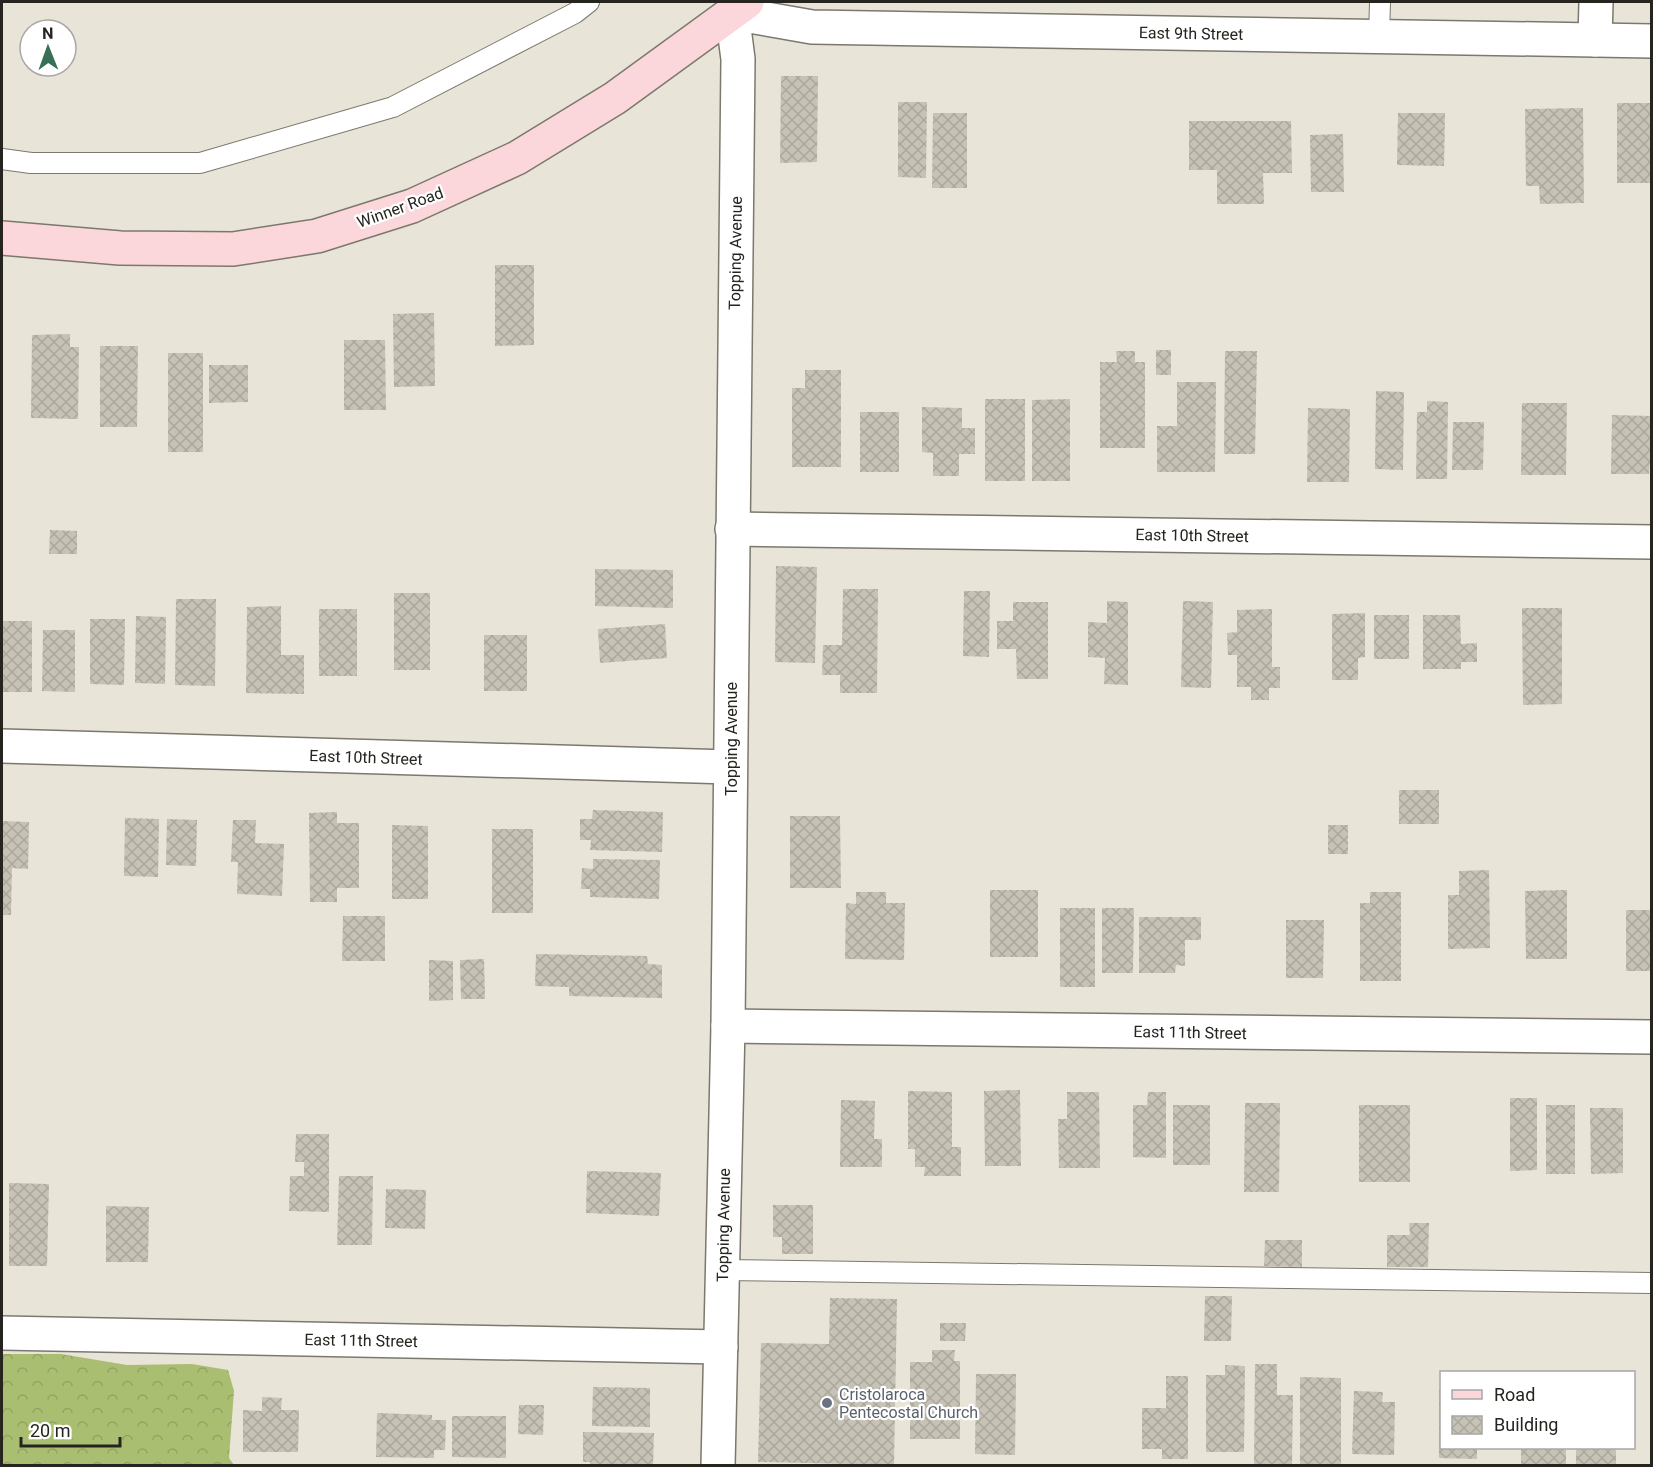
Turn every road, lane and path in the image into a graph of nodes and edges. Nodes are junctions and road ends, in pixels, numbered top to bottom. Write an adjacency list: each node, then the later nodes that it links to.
1 (589, 2): 8 (lane)
2 (1380, 2): 5 (lane)
3 (1596, 2): 6 (street)
4 (740, 7): 5 (street, East 9th Street); 9 (main road, Winner Road); 10 (street, Topping Avenue)
5 (1379, 36): 6 (street, East 9th Street)
6 (1595, 40): 7 (street, East 9th Street)
7 (1652, 41)
8 (2, 159)
9 (2, 238)
10 (732, 529): 11 (street, East 10th Street); 13 (street, Topping Avenue)
11 (1652, 542)
12 (2, 746): 13 (street, East 10th Street)
13 (730, 767): 14 (street, Topping Avenue)
14 (728, 1026): 15 (street, East 11th Street); 16 (street, Topping Avenue)
15 (1652, 1037)
16 (722, 1270): 17 (lane); 19 (street, Topping Avenue)
17 (1652, 1282)
18 (2, 1333): 19 (street, East 11th Street)
19 (721, 1347): 20 (street, Topping Avenue)
20 (718, 1466)

